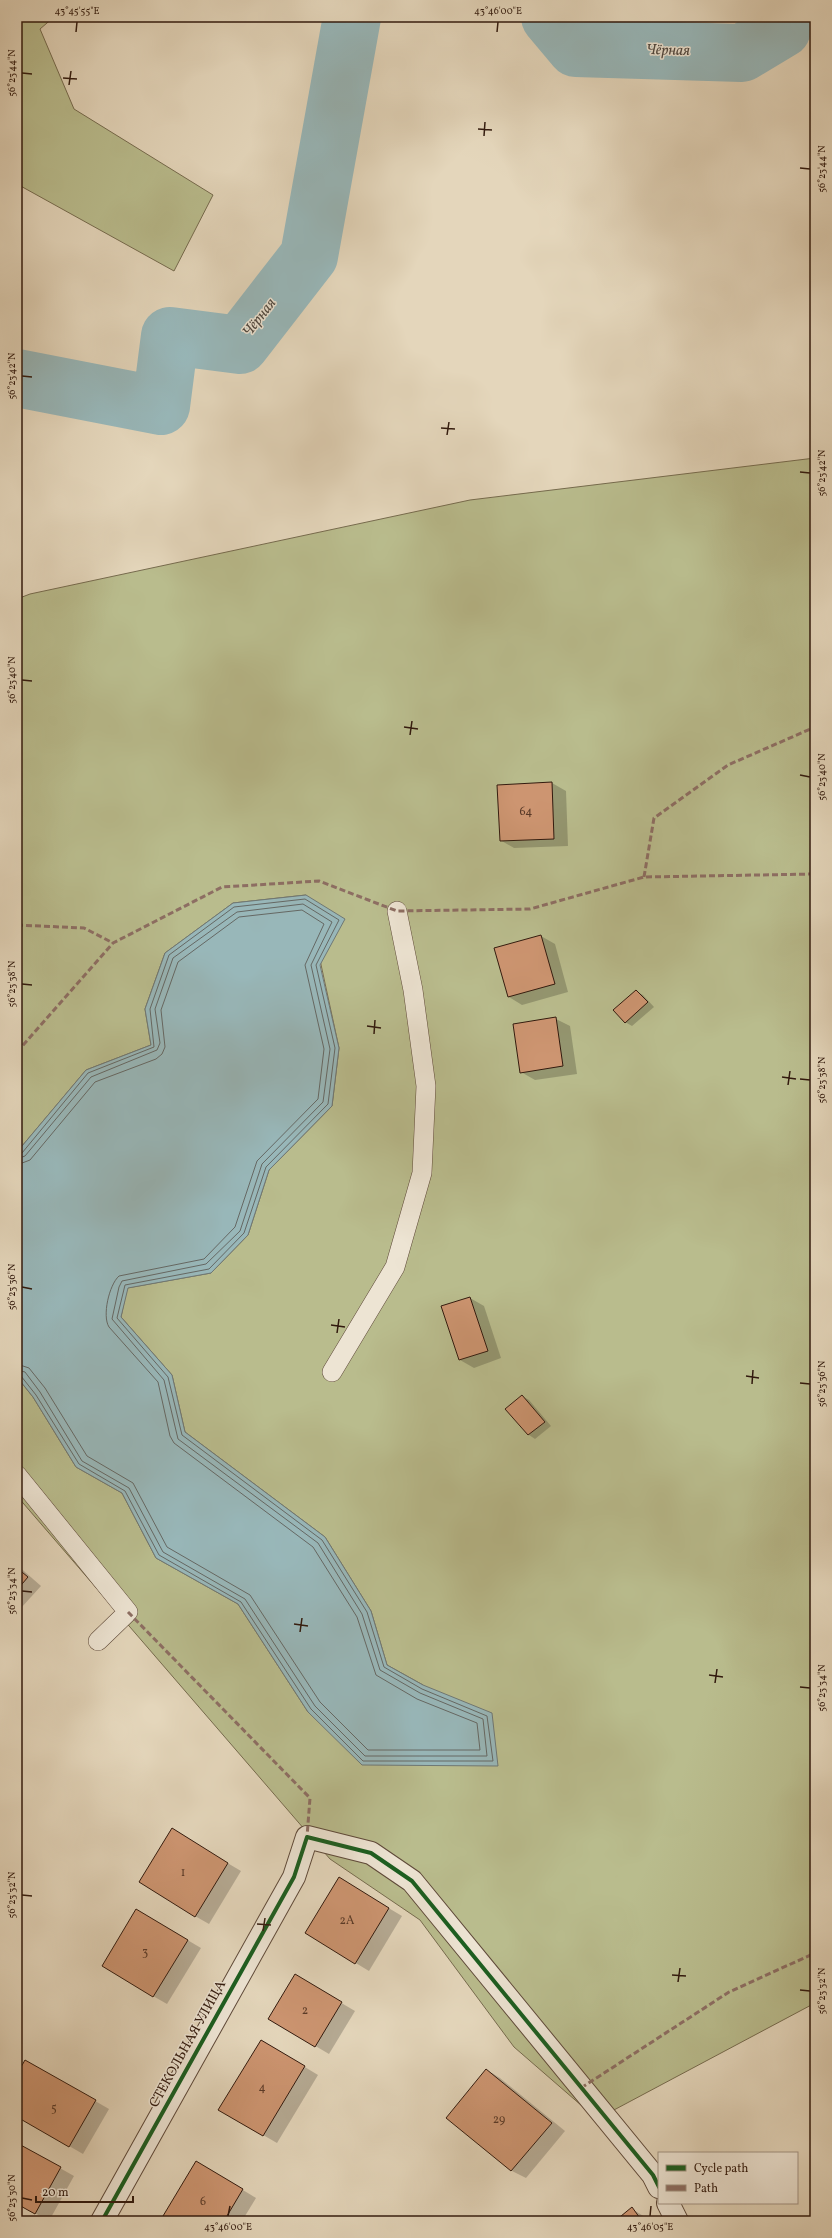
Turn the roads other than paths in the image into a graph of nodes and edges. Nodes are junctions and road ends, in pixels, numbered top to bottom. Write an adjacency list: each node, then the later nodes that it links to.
1 (397, 911): 2 (lane)
2 (332, 1372)
3 (17, 1475): 4 (lane)
4 (98, 1641)
5 (658, 2185): 7 (street, СТЕКОЛЬНАЯ УЛИЦА)
6 (668, 2204): 8 (street)
7 (102, 2221)
8 (677, 2221)

